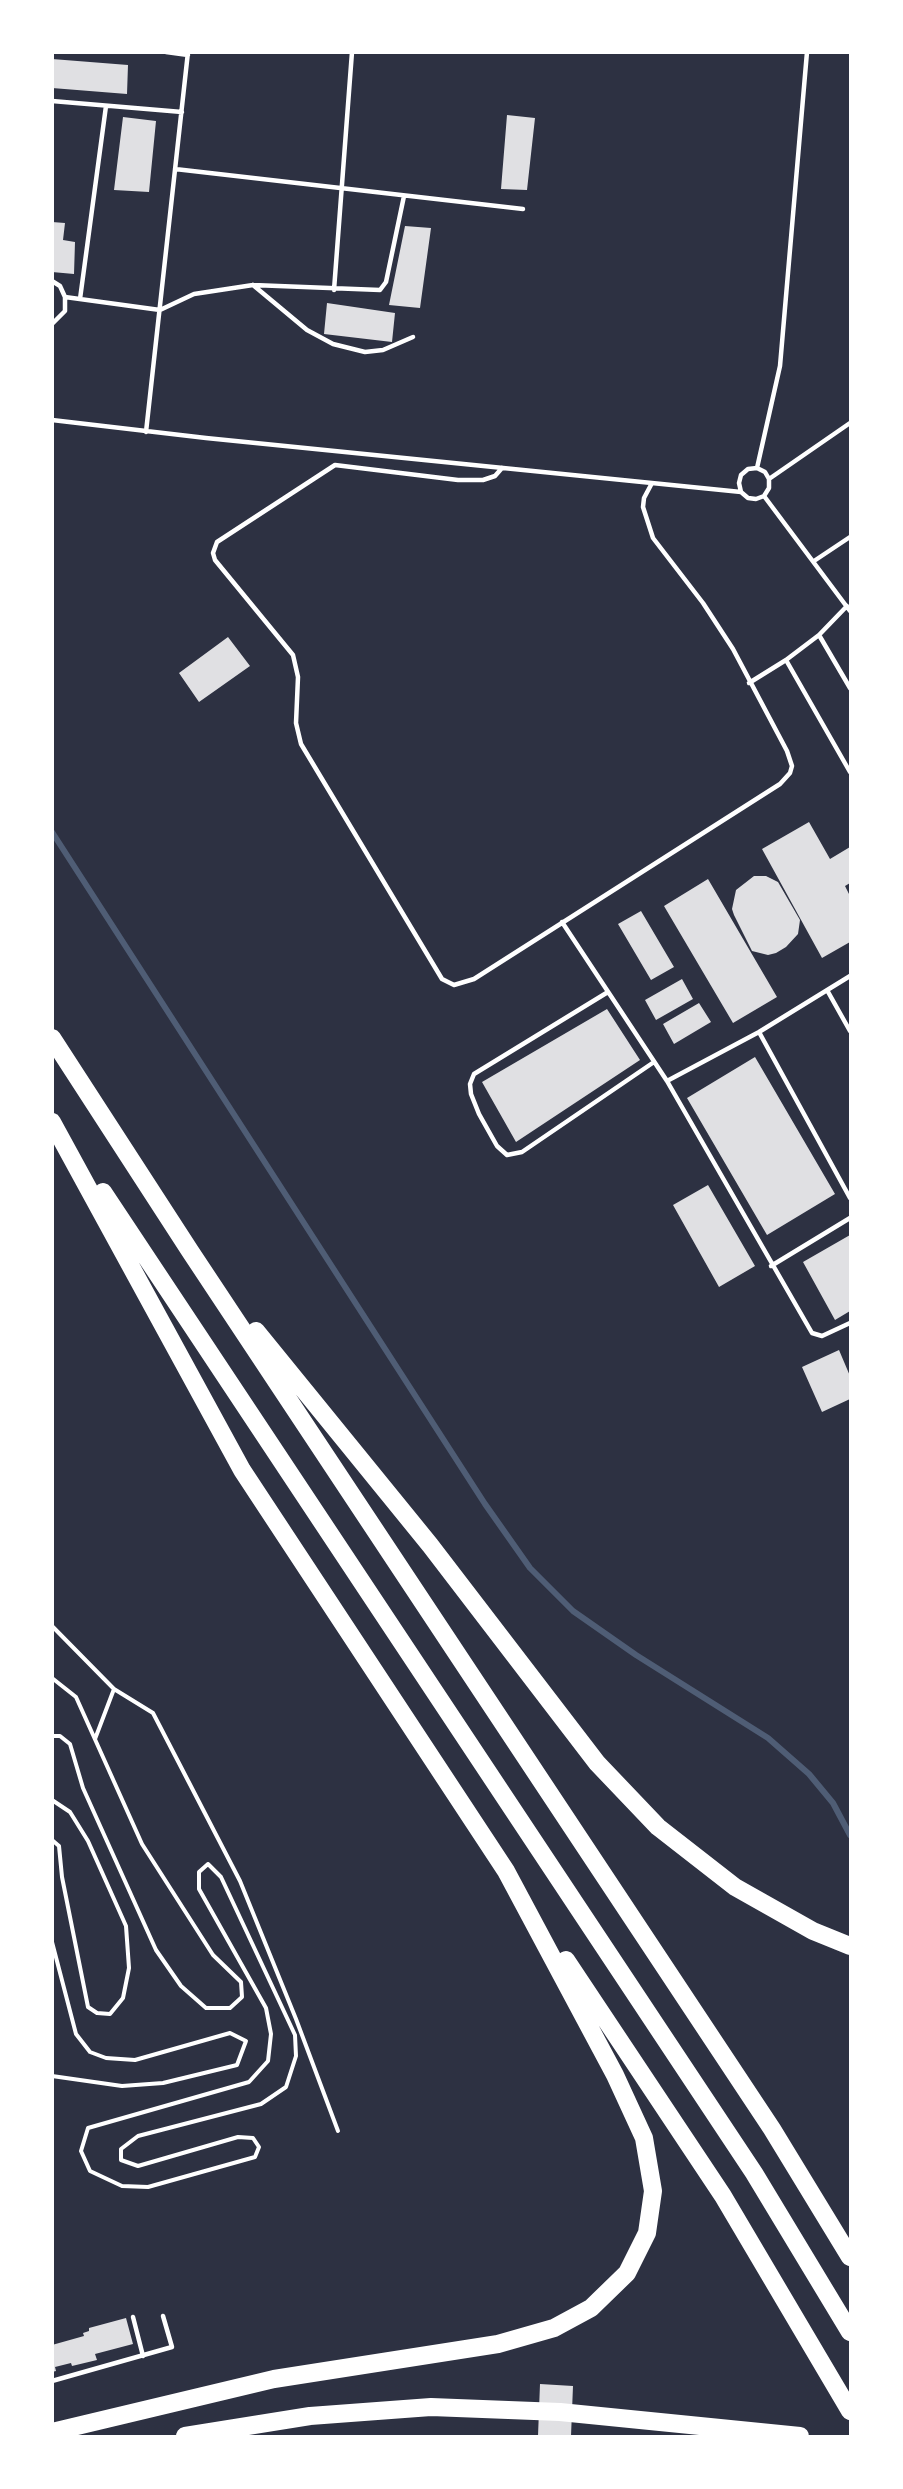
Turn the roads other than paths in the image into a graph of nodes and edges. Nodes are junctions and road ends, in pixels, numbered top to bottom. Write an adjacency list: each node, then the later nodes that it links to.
1 (166, 52): 4 (lane)
2 (352, 52): 9 (lane)
3 (807, 52): 24 (lane)
4 (188, 54): 7 (lane)
5 (52, 101): 6 (lane)
6 (106, 106): 7 (lane); 16 (lane)
7 (182, 112): 8 (lane)
8 (175, 170): 9 (lane); 17 (lane)
9 (341, 188): 10 (lane); 14 (lane)
10 (404, 196): 11 (lane); 14 (lane)
11 (523, 209)
12 (52, 281): 15 (lane)
13 (253, 285): 14 (lane); 17 (lane); 19 (lane)
14 (334, 290)
15 (65, 297): 16 (lane); 18 (lane)
16 (80, 299): 17 (lane)
17 (160, 310): 22 (lane)
18 (52, 324)
19 (413, 337)
20 (52, 420): 22 (lane)
21 (850, 423): 25 (lane)
22 (146, 432): 23 (lane)
23 (502, 468): 26 (lane); 39 (lane)
24 (757, 468): 25 (lane); 27 (lane)
25 (769, 479): 28 (lane)
26 (652, 483): 27 (lane); 35 (lane)
27 (741, 492): 28 (lane)
28 (764, 496): 30 (lane)
29 (850, 537): 30 (lane)
30 (814, 561): 31 (lane)
31 (847, 606): 32 (lane); 33 (lane)
32 (850, 611)
33 (819, 635): 34 (lane); 36 (lane)
34 (786, 660): 35 (lane); 37 (lane)
35 (749, 683): 39 (lane)
36 (850, 688)
37 (849, 763): 38 (lane)
38 (850, 772)
39 (562, 922): 42 (lane)
40 (850, 976): 41 (lane)
41 (827, 990): 43 (lane); 44 (lane)
42 (608, 992): 46 (lane); 46 (lane)
43 (850, 1031)
44 (759, 1032): 47 (lane); 50 (lane)
45 (52, 1038): 52 (highway)
46 (654, 1062): 47 (lane)
47 (667, 1081): 53 (lane)
48 (52, 1117): 60 (highway)
49 (52, 1122): 55 (highway)
50 (850, 1198)
51 (850, 1218): 53 (lane)
52 (190, 1251): 56 (highway); 57 (highway)
53 (771, 1266): 54 (lane)
54 (850, 1323)
55 (506, 1871): 63 (highway); 64 (highway)
56 (850, 1946)
57 (850, 2257)
58 (163, 2316): 61 (lane)
59 (133, 2318): 61 (lane)
60 (850, 2331)
61 (143, 2356): 62 (lane)
62 (52, 2381)
63 (846, 2404)
64 (52, 2432)
65 (185, 2436): 66 (highway)
66 (800, 2436)

